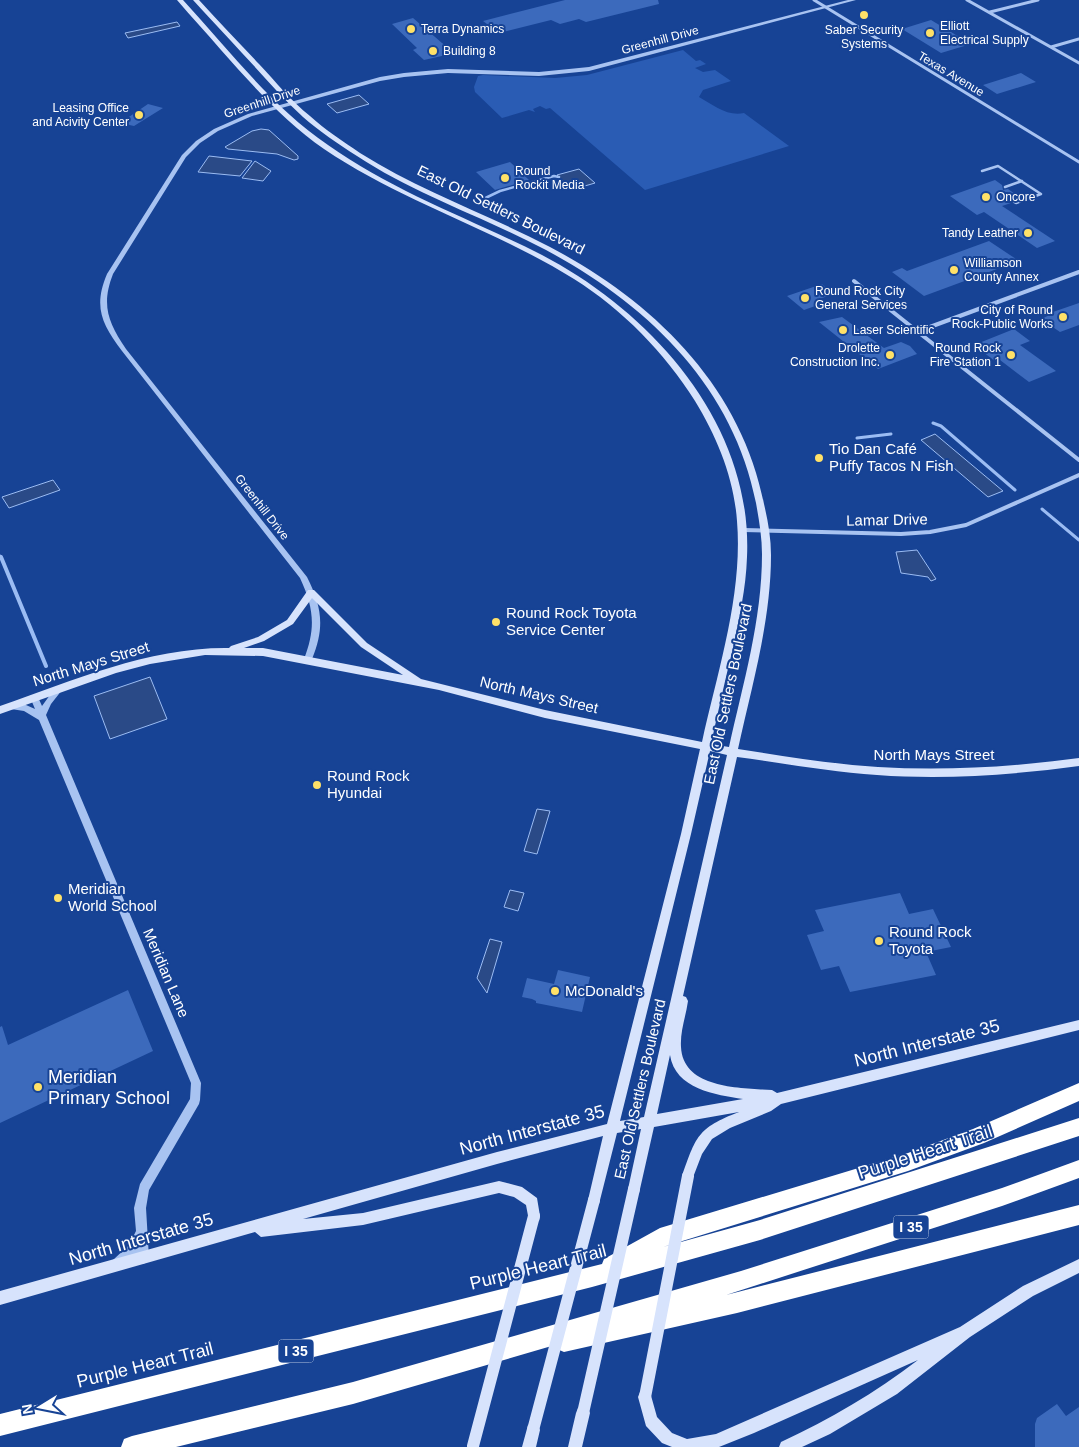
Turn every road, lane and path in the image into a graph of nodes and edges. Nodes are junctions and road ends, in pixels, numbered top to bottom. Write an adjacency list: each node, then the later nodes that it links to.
1 (180, 0): 13 (main road, East Old Settlers Boulevard)
2 (196, 0): 12 (main road, East Old Settlers Boulevard)
3 (814, 0): 7 (street, Texas Avenue)
4 (854, 0): 7 (street, Greenhill Drive)
5 (967, 0): 8 (street)
6 (1038, 0): 8 (street)
7 (826, 7): 12 (street, Greenhill Drive); 14 (street, Texas Avenue)
8 (990, 12): 10 (street)
9 (1079, 40): 10 (street)
10 (1051, 47): 11 (street)
11 (1079, 63)
12 (292, 104): 13 (street, Greenhill Drive); 25 (main road, East Old Settlers Boulevard)
13 (279, 107): 24 (main road, East Old Settlers Boulevard); 26 (street, Greenhill Drive)
14 (1079, 162)
15 (982, 171): 16 (street)
16 (1022, 181): 17 (street); 18 (street)
17 (1006, 187)
18 (1014, 202)
19 (1079, 272): 21 (street)
20 (854, 281): 21 (street)
21 (919, 331): 22 (street)
22 (1079, 460)
23 (1079, 475): 25 (street, Lamar Drive)
24 (744, 530): 25 (street, Lamar Drive); 35 (main road, East Old Settlers Boulevard)
25 (766, 531): 36 (main road, East Old Settlers Boulevard)
26 (311, 592): 27 (main road); 28 (street, Greenhill Drive); 29 (main road)
27 (226, 651): 28 (main road, North Mays Street); 30 (main road, North Mays Street)
28 (308, 659): 29 (main road, North Mays Street)
29 (421, 683): 35 (main road, North Mays Street)
30 (58, 690): 31 (main road, North Mays Street); 34 (street)
31 (34, 697): 32 (main road, North Mays Street); 34 (street, Meridian Lane)
32 (11, 706): 33 (main road, North Mays Street); 34 (street)
33 (0, 710)
34 (41, 717): 47 (street, Meridian Lane)
35 (707, 747): 36 (main road, North Mays Street); 44 (main road, East Old Settlers Boulevard)
36 (733, 752): 37 (main road, North Mays Street); 38 (main road, East Old Settlers Boulevard)
37 (1079, 762)
38 (683, 972): 41 (main road); 42 (main road, East Old Settlers Boulevard)
39 (1079, 1025): 41 (main road, North Interstate 35)
40 (1079, 1092): 52 (highway)
41 (783, 1098): 42 (main road, North Interstate 35); 54 (main road, bridge)
42 (650, 1121): 44 (main road, North Interstate 35); 60 (main road, East Old Settlers Boulevard, bridge)
43 (1079, 1127): 52 (highway, Purple Heart Trail / I 35)
44 (612, 1128): 48 (main road, North Interstate 35); 59 (main road, East Old Settlers Boulevard, bridge)
45 (1079, 1169): 55 (highway, I 35)
46 (1079, 1215): 55 (highway)
47 (142, 1230): 49 (street, Meridian Lane); 50 (street)
48 (230, 1233): 49 (main road, North Interstate 35); 57 (main road, bridge)
49 (143, 1258): 50 (main road, North Interstate 35)
50 (115, 1266): 53 (main road, North Interstate 35)
51 (1079, 1266): 54 (main road)
52 (592, 1277): 56 (highway, Purple Heart Trail / I 35)
53 (0, 1298)
54 (965, 1332): 61 (main road)
55 (414, 1376): 58 (highway, I 35)
56 (0, 1425)
57 (473, 1446)
58 (132, 1447)
59 (529, 1447)
60 (575, 1447)
61 (786, 1447)

